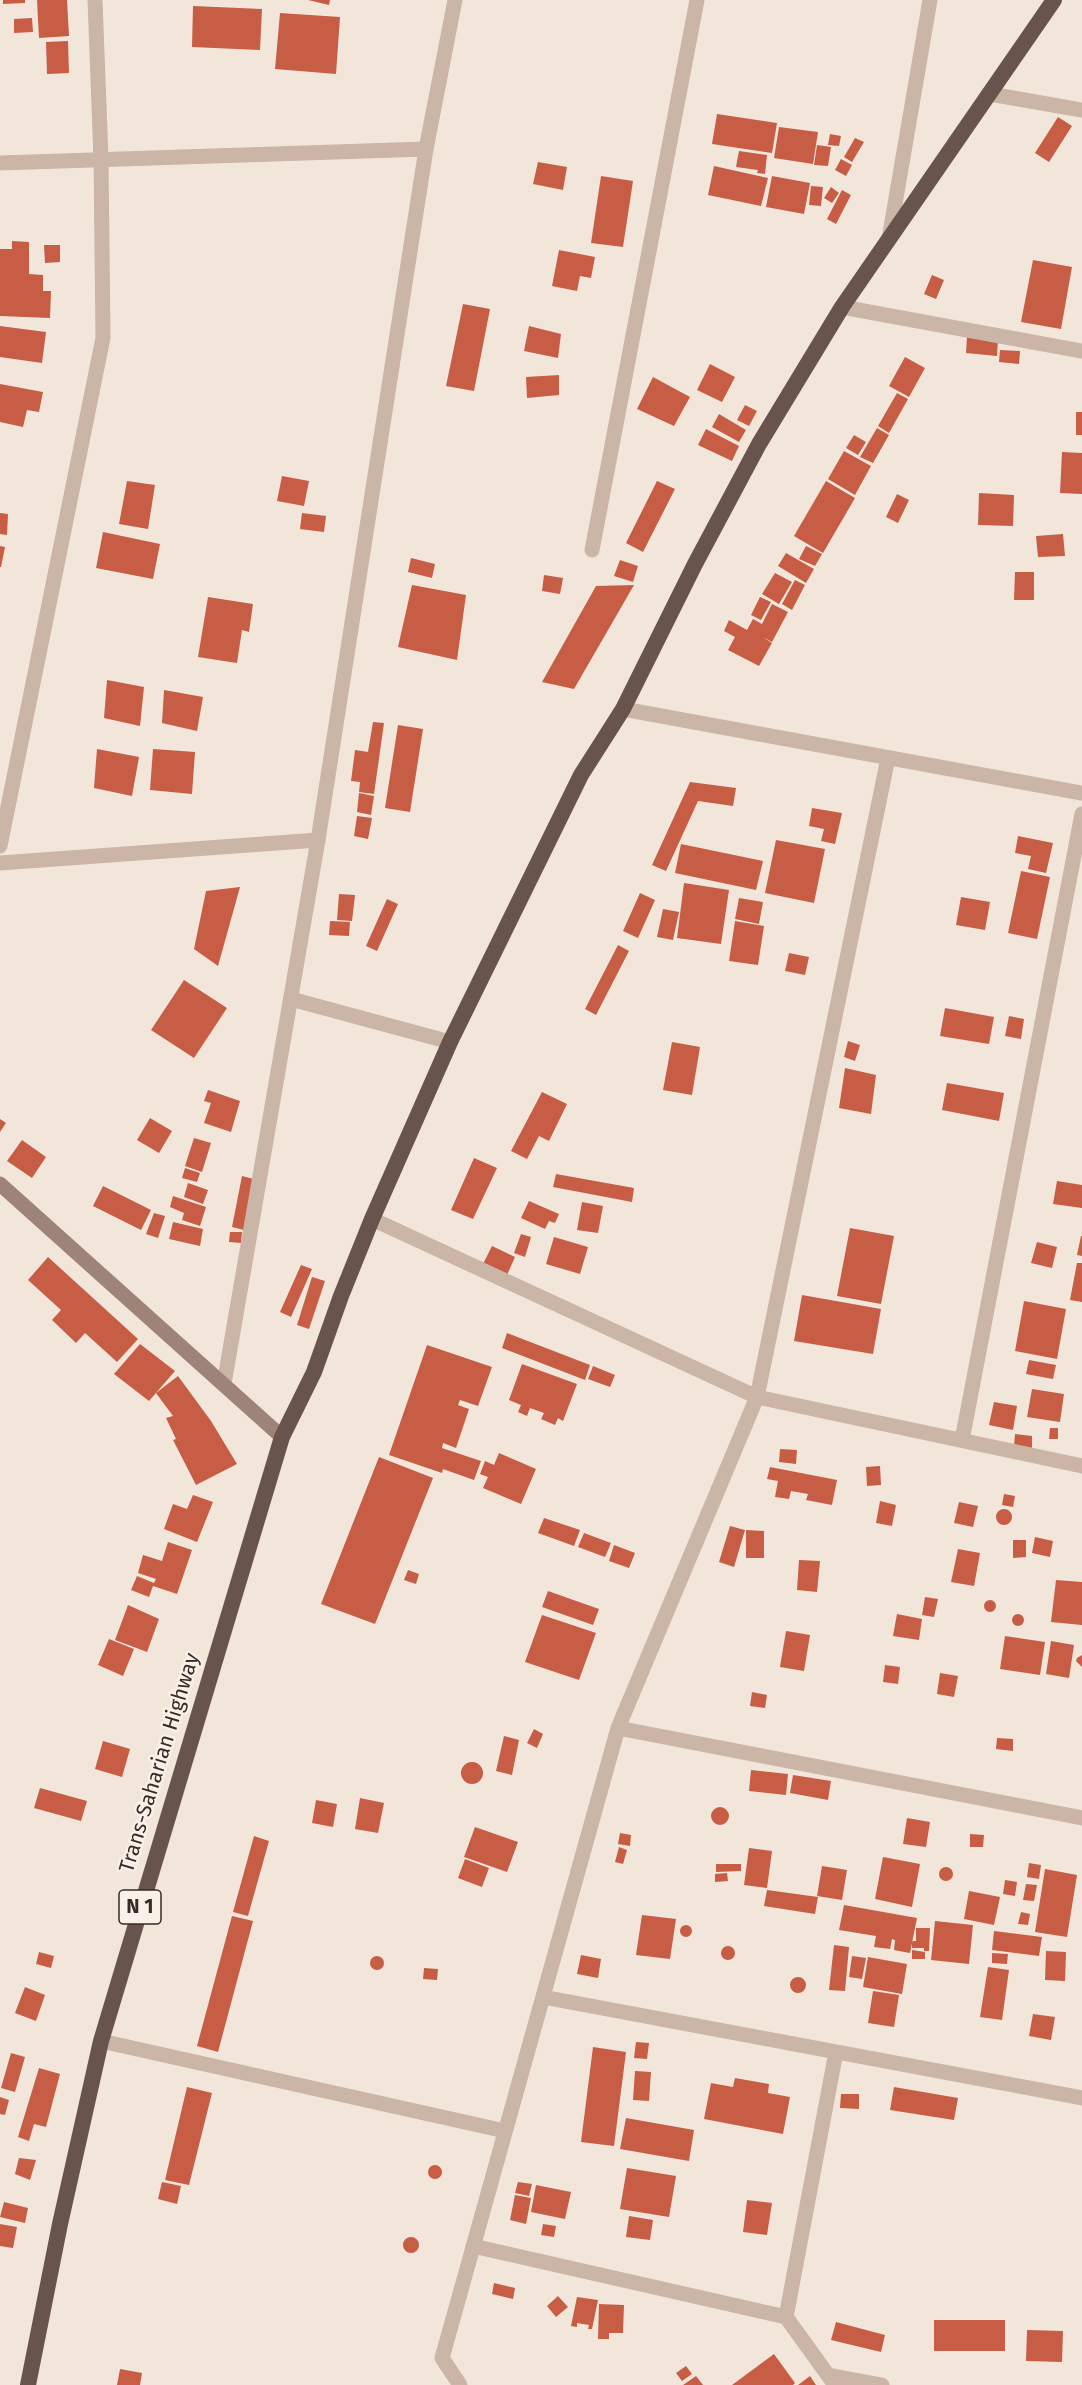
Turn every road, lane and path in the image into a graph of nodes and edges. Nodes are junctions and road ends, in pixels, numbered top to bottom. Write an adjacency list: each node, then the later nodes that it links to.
1 (95, 0): 9 (street)
2 (455, 0): 8 (street)
3 (697, 0): 14 (street)
4 (930, 0): 11 (street)
5 (1053, 0): 6 (highway, Trans-Saharian Highway)
6 (990, 94): 7 (street); 11 (highway, Trans-Saharian Highway)
7 (1082, 110)
8 (426, 149): 9 (street); 19 (street)
9 (101, 159): 10 (street); 20 (street)
10 (0, 163)
11 (889, 240): 12 (highway, Trans-Saharian Highway)
12 (842, 307): 13 (street); 15 (highway, Trans-Saharian Highway)
13 (1082, 351)
14 (592, 550)
15 (623, 709): 16 (street); 23 (highway, Trans-Saharian Highway)
16 (888, 758): 17 (street); 27 (street)
17 (1082, 793)
18 (1082, 814): 29 (street)
19 (318, 840): 21 (street); 22 (street)
20 (0, 846)
21 (0, 863)
22 (291, 999): 23 (street); 26 (street)
23 (450, 1042): 25 (highway, Trans-Saharian Highway)
24 (0, 1184): 26 (main road)
25 (372, 1219): 27 (street); 28 (highway, Trans-Saharian Highway)
26 (224, 1384): 28 (main road)
27 (757, 1397): 29 (street); 31 (street)
28 (282, 1437): 34 (highway, Trans-Saharian Highway / N 1)
29 (962, 1440): 30 (street)
30 (1082, 1466)
31 (618, 1728): 32 (street); 33 (street)
32 (1082, 1818)
33 (543, 1997): 35 (street); 37 (street)
34 (100, 2041): 37 (street); 41 (highway, Trans-Saharian Highway / N 1)
35 (836, 2052): 36 (street); 39 (street)
36 (1082, 2098)
37 (505, 2131): 38 (street)
38 (473, 2246): 39 (street); 42 (street)
39 (786, 2317): 40 (street)
40 (831, 2380): 43 (street)
41 (28, 2385)
42 (460, 2385)
43 (882, 2385)

